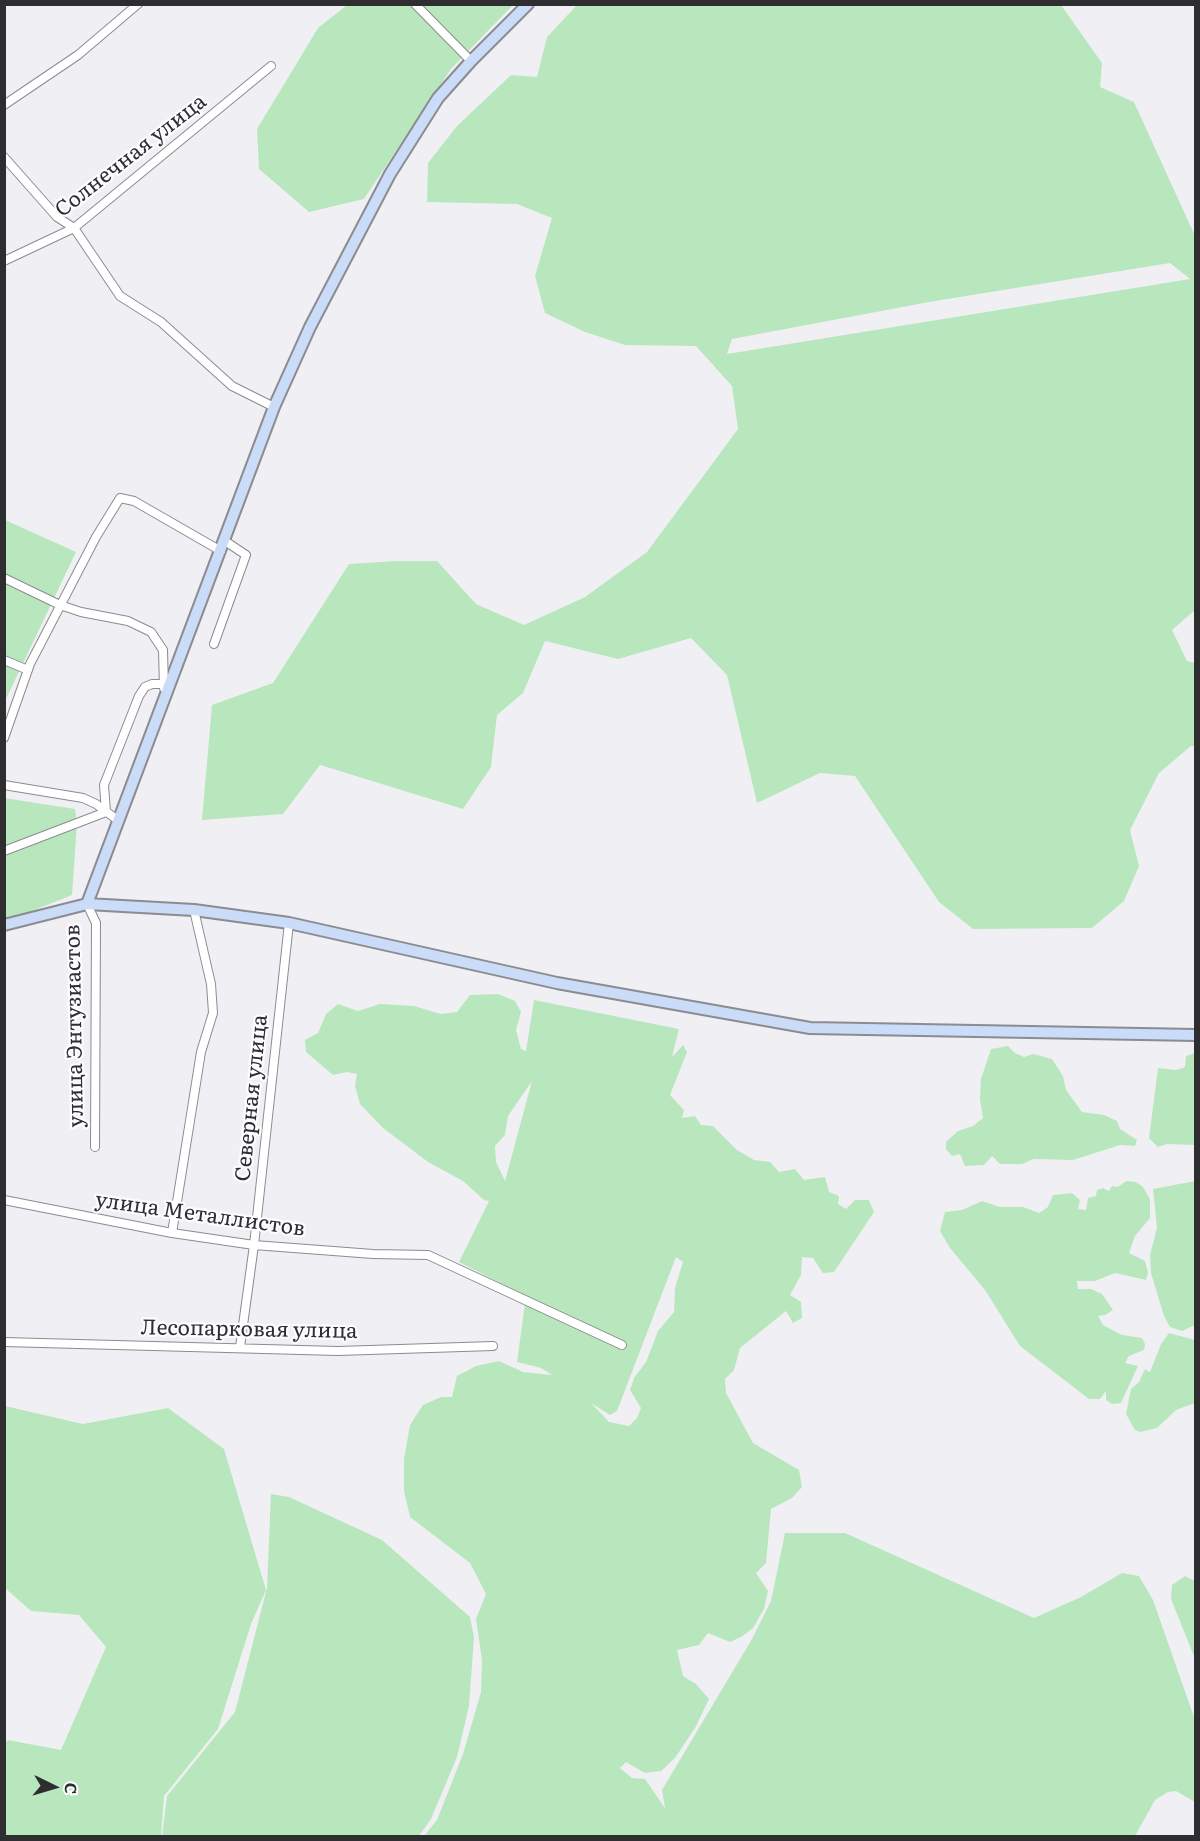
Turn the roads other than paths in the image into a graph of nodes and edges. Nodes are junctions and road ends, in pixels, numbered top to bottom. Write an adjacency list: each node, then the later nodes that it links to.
1 (138, 4): 6 (street)
2 (415, 4): 4 (street)
3 (528, 4): 4 (main road)
4 (471, 61): 10 (main road)
5 (271, 66): 8 (street, Солнечная улица)
6 (4, 105)
7 (4, 157): 8 (street)
8 (74, 228): 9 (street, Солнечная улица); 10 (street)
9 (4, 261)
10 (274, 407): 11 (main road)
11 (223, 546): 13 (street); 14 (street); 18 (main road)
12 (4, 578): 13 (street)
13 (60, 605): 16 (street); 17 (street)
14 (214, 644)
15 (4, 660): 16 (street)
16 (28, 670): 19 (street)
17 (164, 684): 18 (street); 21 (street)
18 (164, 702): 22 (main road)
19 (5, 737)
20 (4, 785): 21 (street)
21 (106, 812): 22 (street); 23 (street)
22 (119, 821): 24 (main road)
23 (4, 851)
24 (87, 904): 25 (main road); 27 (main road); 29 (street, улица Энтузиастов)
25 (194, 910): 26 (main road); 31 (street)
26 (289, 923): 28 (main road); 32 (street, Северная улица)
27 (4, 925)
28 (1196, 1035)
29 (95, 1147)
30 (4, 1200): 31 (street, улица Металлистов)
31 (172, 1233): 32 (street, улица Металлистов)
32 (254, 1245): 35 (street, улица Металлистов); 36 (street, Северная улица)
33 (4, 1342): 36 (street, Лесопарковая улица)
34 (493, 1346): 36 (street, Лесопарковая улица)
35 (622, 1346)
36 (240, 1347)

